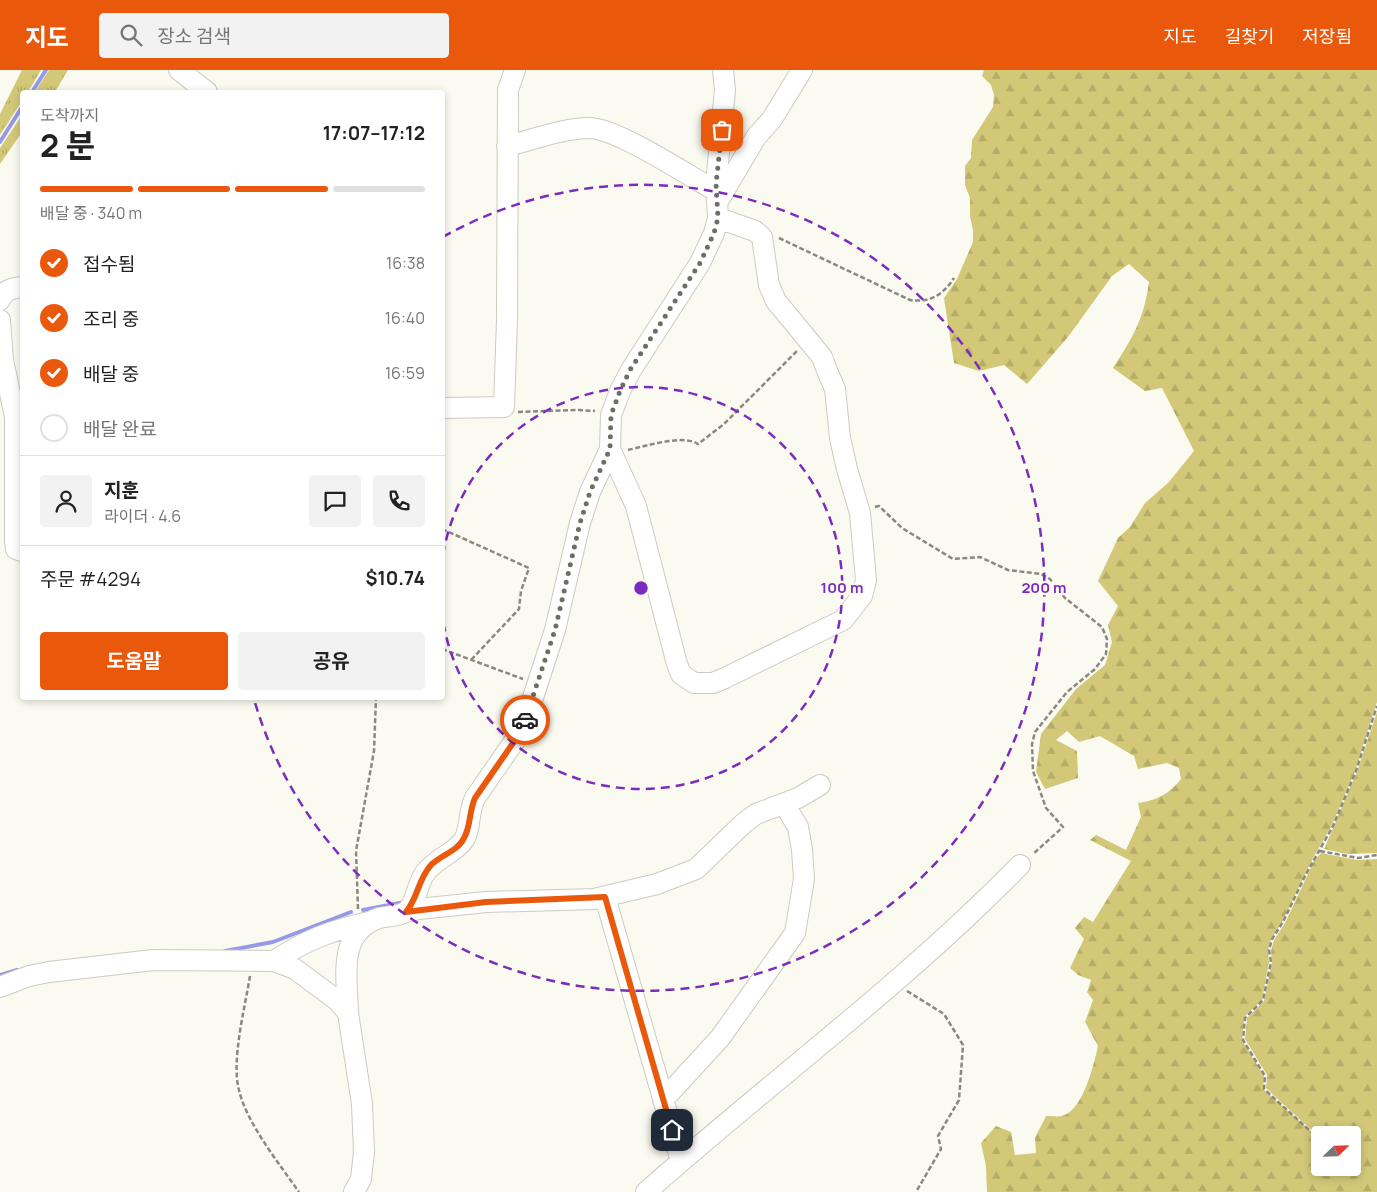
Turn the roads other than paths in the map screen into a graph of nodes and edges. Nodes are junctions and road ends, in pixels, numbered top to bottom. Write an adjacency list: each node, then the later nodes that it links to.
1 (179, 70): 5 (street)
2 (515, 70): 6 (street)
3 (723, 70): 7 (street)
4 (802, 70): 7 (street)
5 (201, 85)
6 (507, 146): 7 (street); 11 (street)
7 (716, 205): 12 (street); 12 (street)
8 (20, 287): 9 (street)
9 (0, 300)
10 (0, 320): 13 (street)
11 (445, 408)
12 (611, 451): 18 (street)
13 (15, 544)
14 (820, 784): 15 (street)
15 (784, 804): 17 (street); 23 (street)
16 (1020, 865): 24 (street)
17 (605, 897): 18 (street); 23 (street)
18 (406, 912): 19 (street)
19 (364, 923): 20 (street); 22 (street)
20 (274, 961): 21 (street); 22 (street)
21 (0, 987)
22 (348, 1013): 25 (street)
23 (663, 1100): 24 (street)
24 (681, 1161): 26 (street)
25 (354, 1192)
26 (646, 1192)

